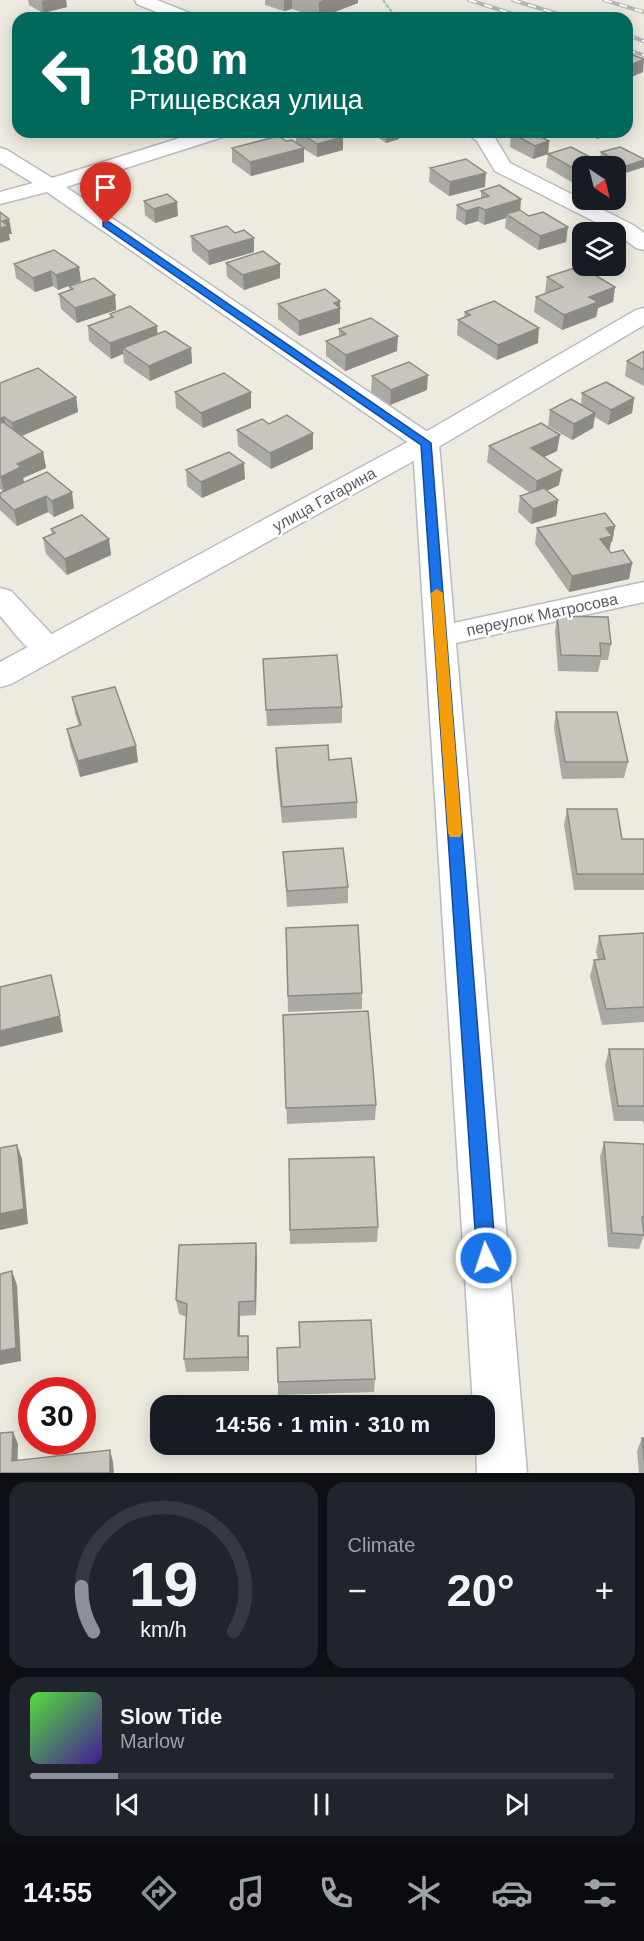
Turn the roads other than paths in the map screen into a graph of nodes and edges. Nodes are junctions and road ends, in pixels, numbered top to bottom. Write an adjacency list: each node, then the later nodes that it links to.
1 (143, 0): 2 (street)
2 (172, 12)
3 (200, 138): 6 (street)
4 (486, 138): 8 (street)
5 (0, 154): 6 (street)
6 (50, 185): 7 (street); 10 (street)
7 (0, 198)
8 (644, 243)
9 (644, 315): 10 (street, улица Гагарина)
10 (426, 443): 13 (street); 14 (street, улица Гагарина)
11 (644, 592): 13 (street, переулок Матросова)
12 (0, 598): 14 (street)
13 (440, 636): 16 (street)
14 (49, 650): 15 (street, улица Гагарина)
15 (0, 676)
16 (502, 1473)

